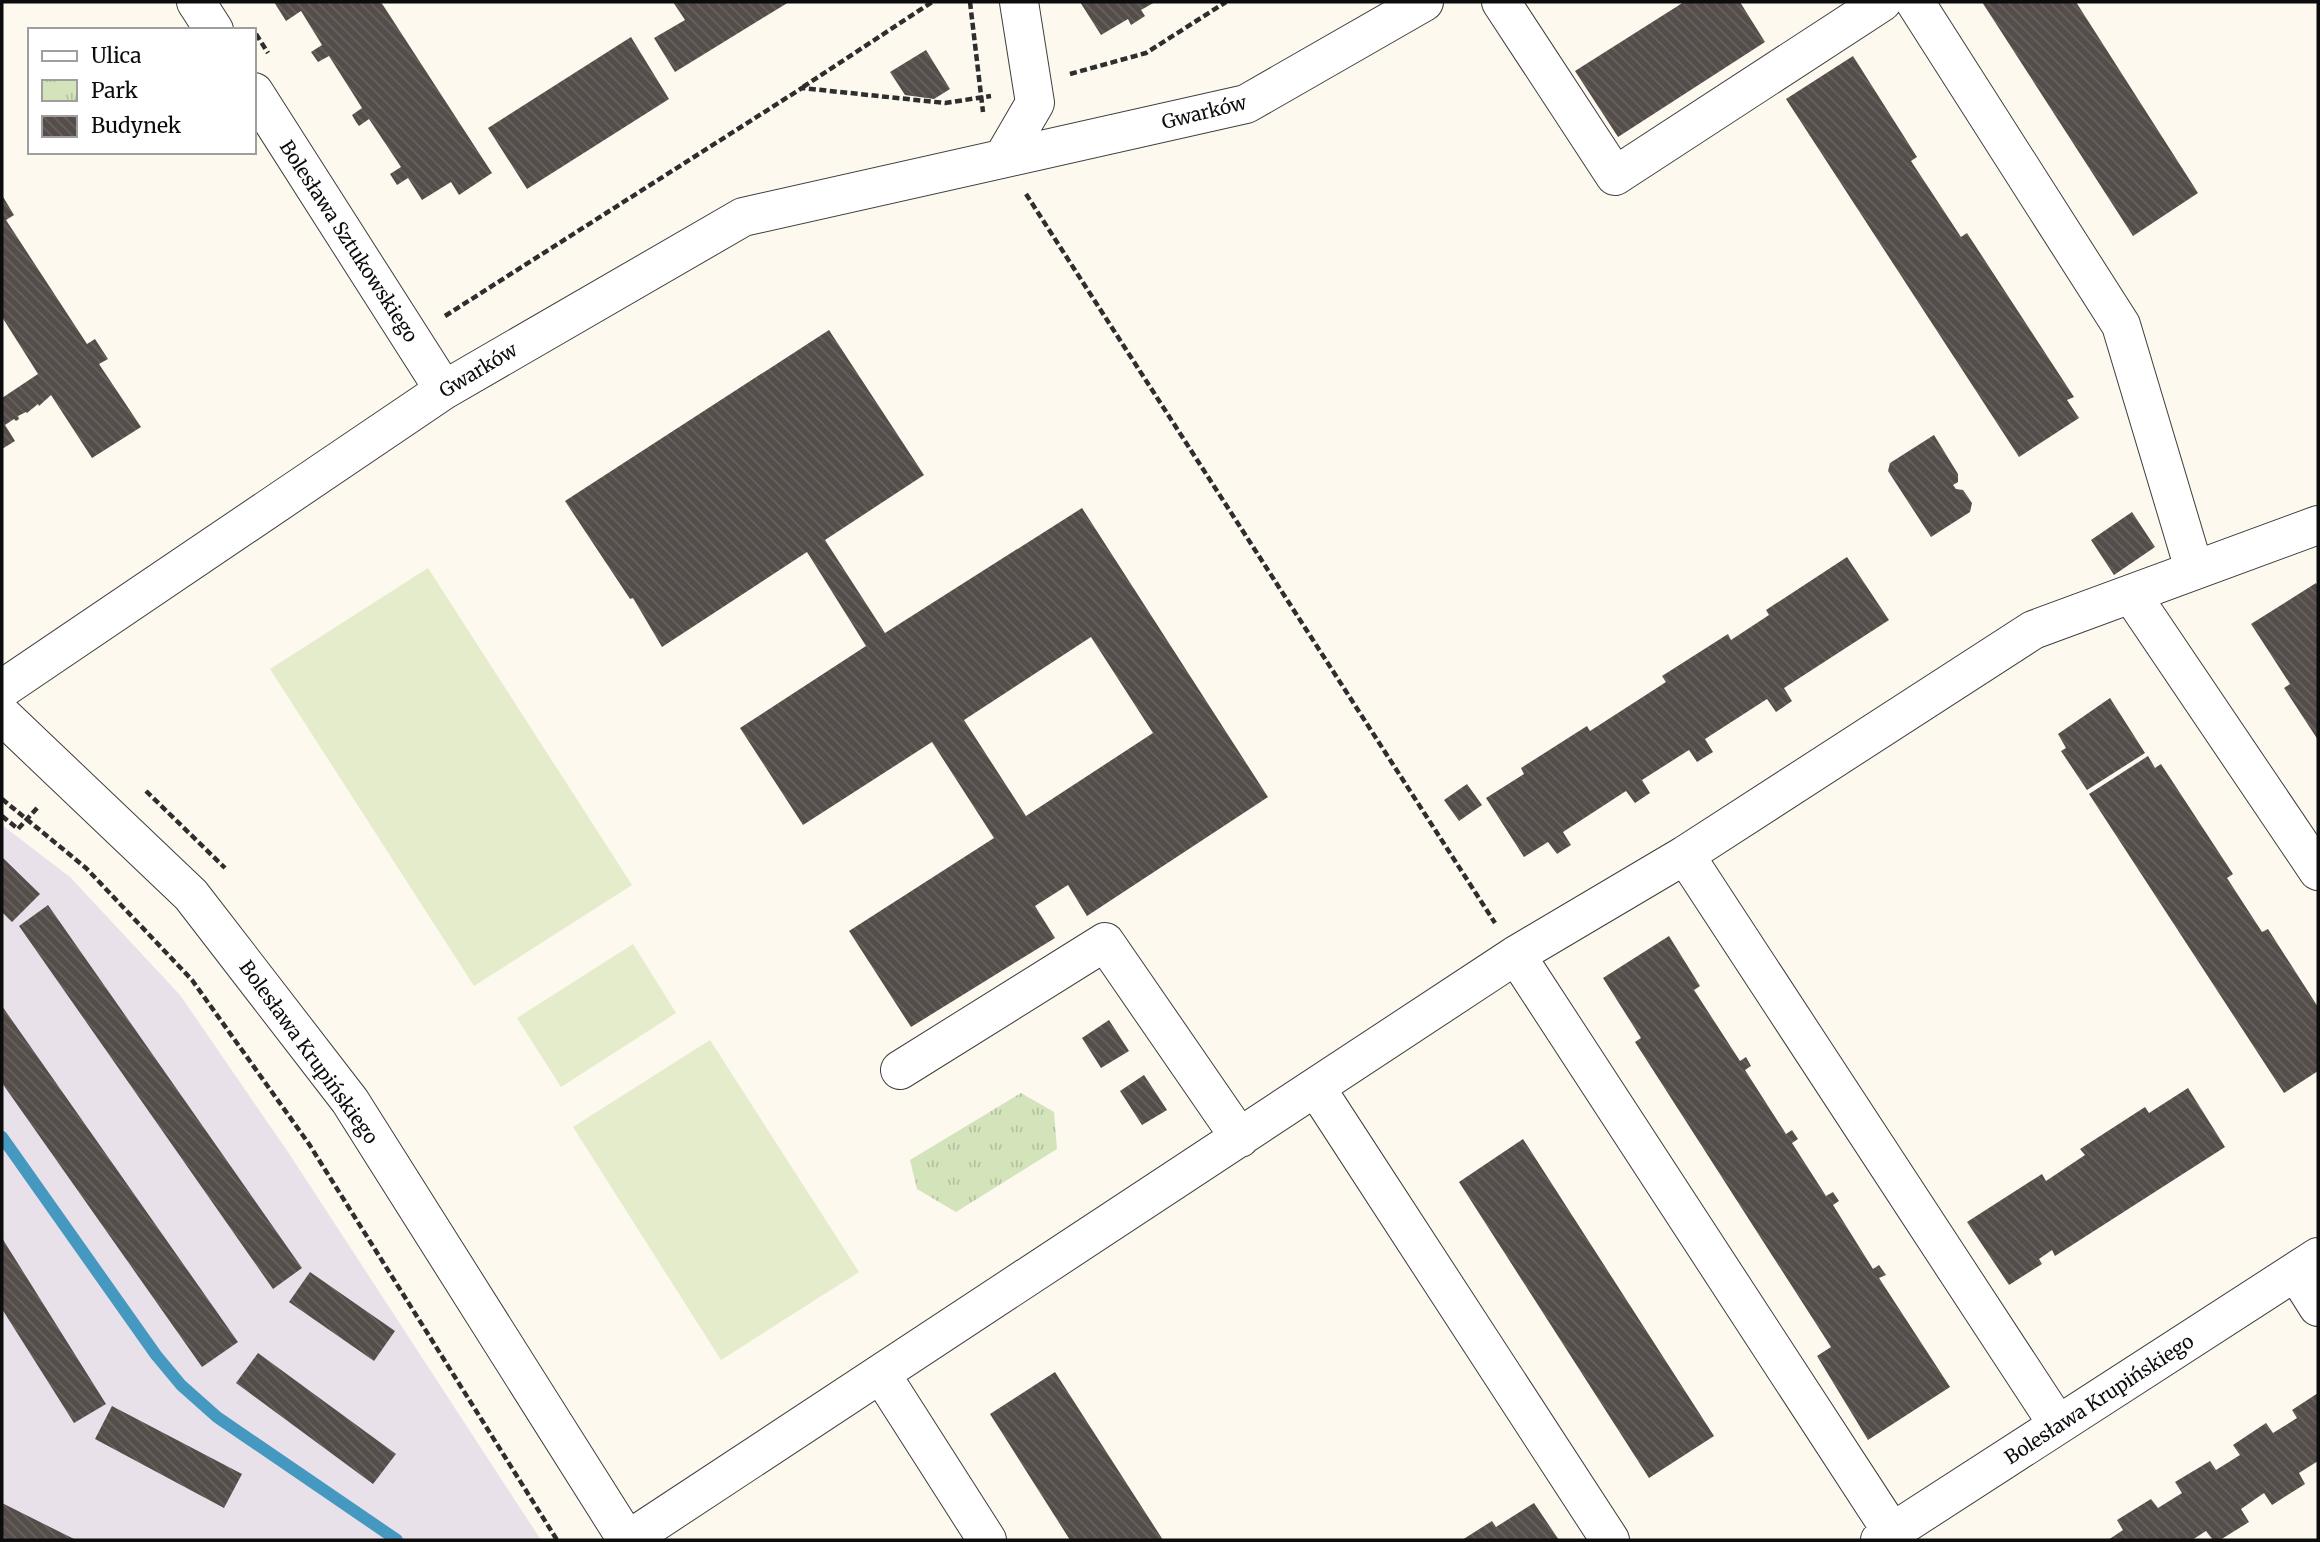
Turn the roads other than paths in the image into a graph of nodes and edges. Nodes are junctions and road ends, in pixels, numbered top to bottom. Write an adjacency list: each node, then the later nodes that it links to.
1 (196, 2): 7 (street)
2 (1019, 2): 9 (street)
3 (1424, 2): 9 (street, Gwarków)
4 (1501, 2): 5 (street)
5 (1882, 2)
6 (1915, 2): 12 (street)
7 (213, 28)
8 (256, 95): 10 (street, Bolesława Sztukowskiego)
9 (1003, 158): 10 (street, Gwarków)
10 (444, 390): 14 (street, Gwarków)
11 (2318, 525): 12 (street)
12 (2194, 569): 13 (street)
13 (2131, 594): 16 (street); 17 (street)
14 (2, 689)
15 (2, 715): 27 (street, Bolesława Krupińskiego)
16 (1685, 855): 18 (street); 25 (street)
17 (2318, 871)
18 (1516, 955): 20 (street); 26 (street)
19 (900, 1070): 21 (street)
20 (1316, 1088): 21 (street); 29 (street)
21 (1240, 1138): 24 (street)
22 (2307, 1264): 23 (street); 25 (street, Bolesława Krupińskiego)
23 (2318, 1307)
24 (881, 1374): 27 (street); 28 (street)
25 (2058, 1425): 26 (street, Bolesława Krupińskiego)
26 (1886, 1536)
27 (628, 1540)
28 (987, 1540)
29 (1610, 1540)

